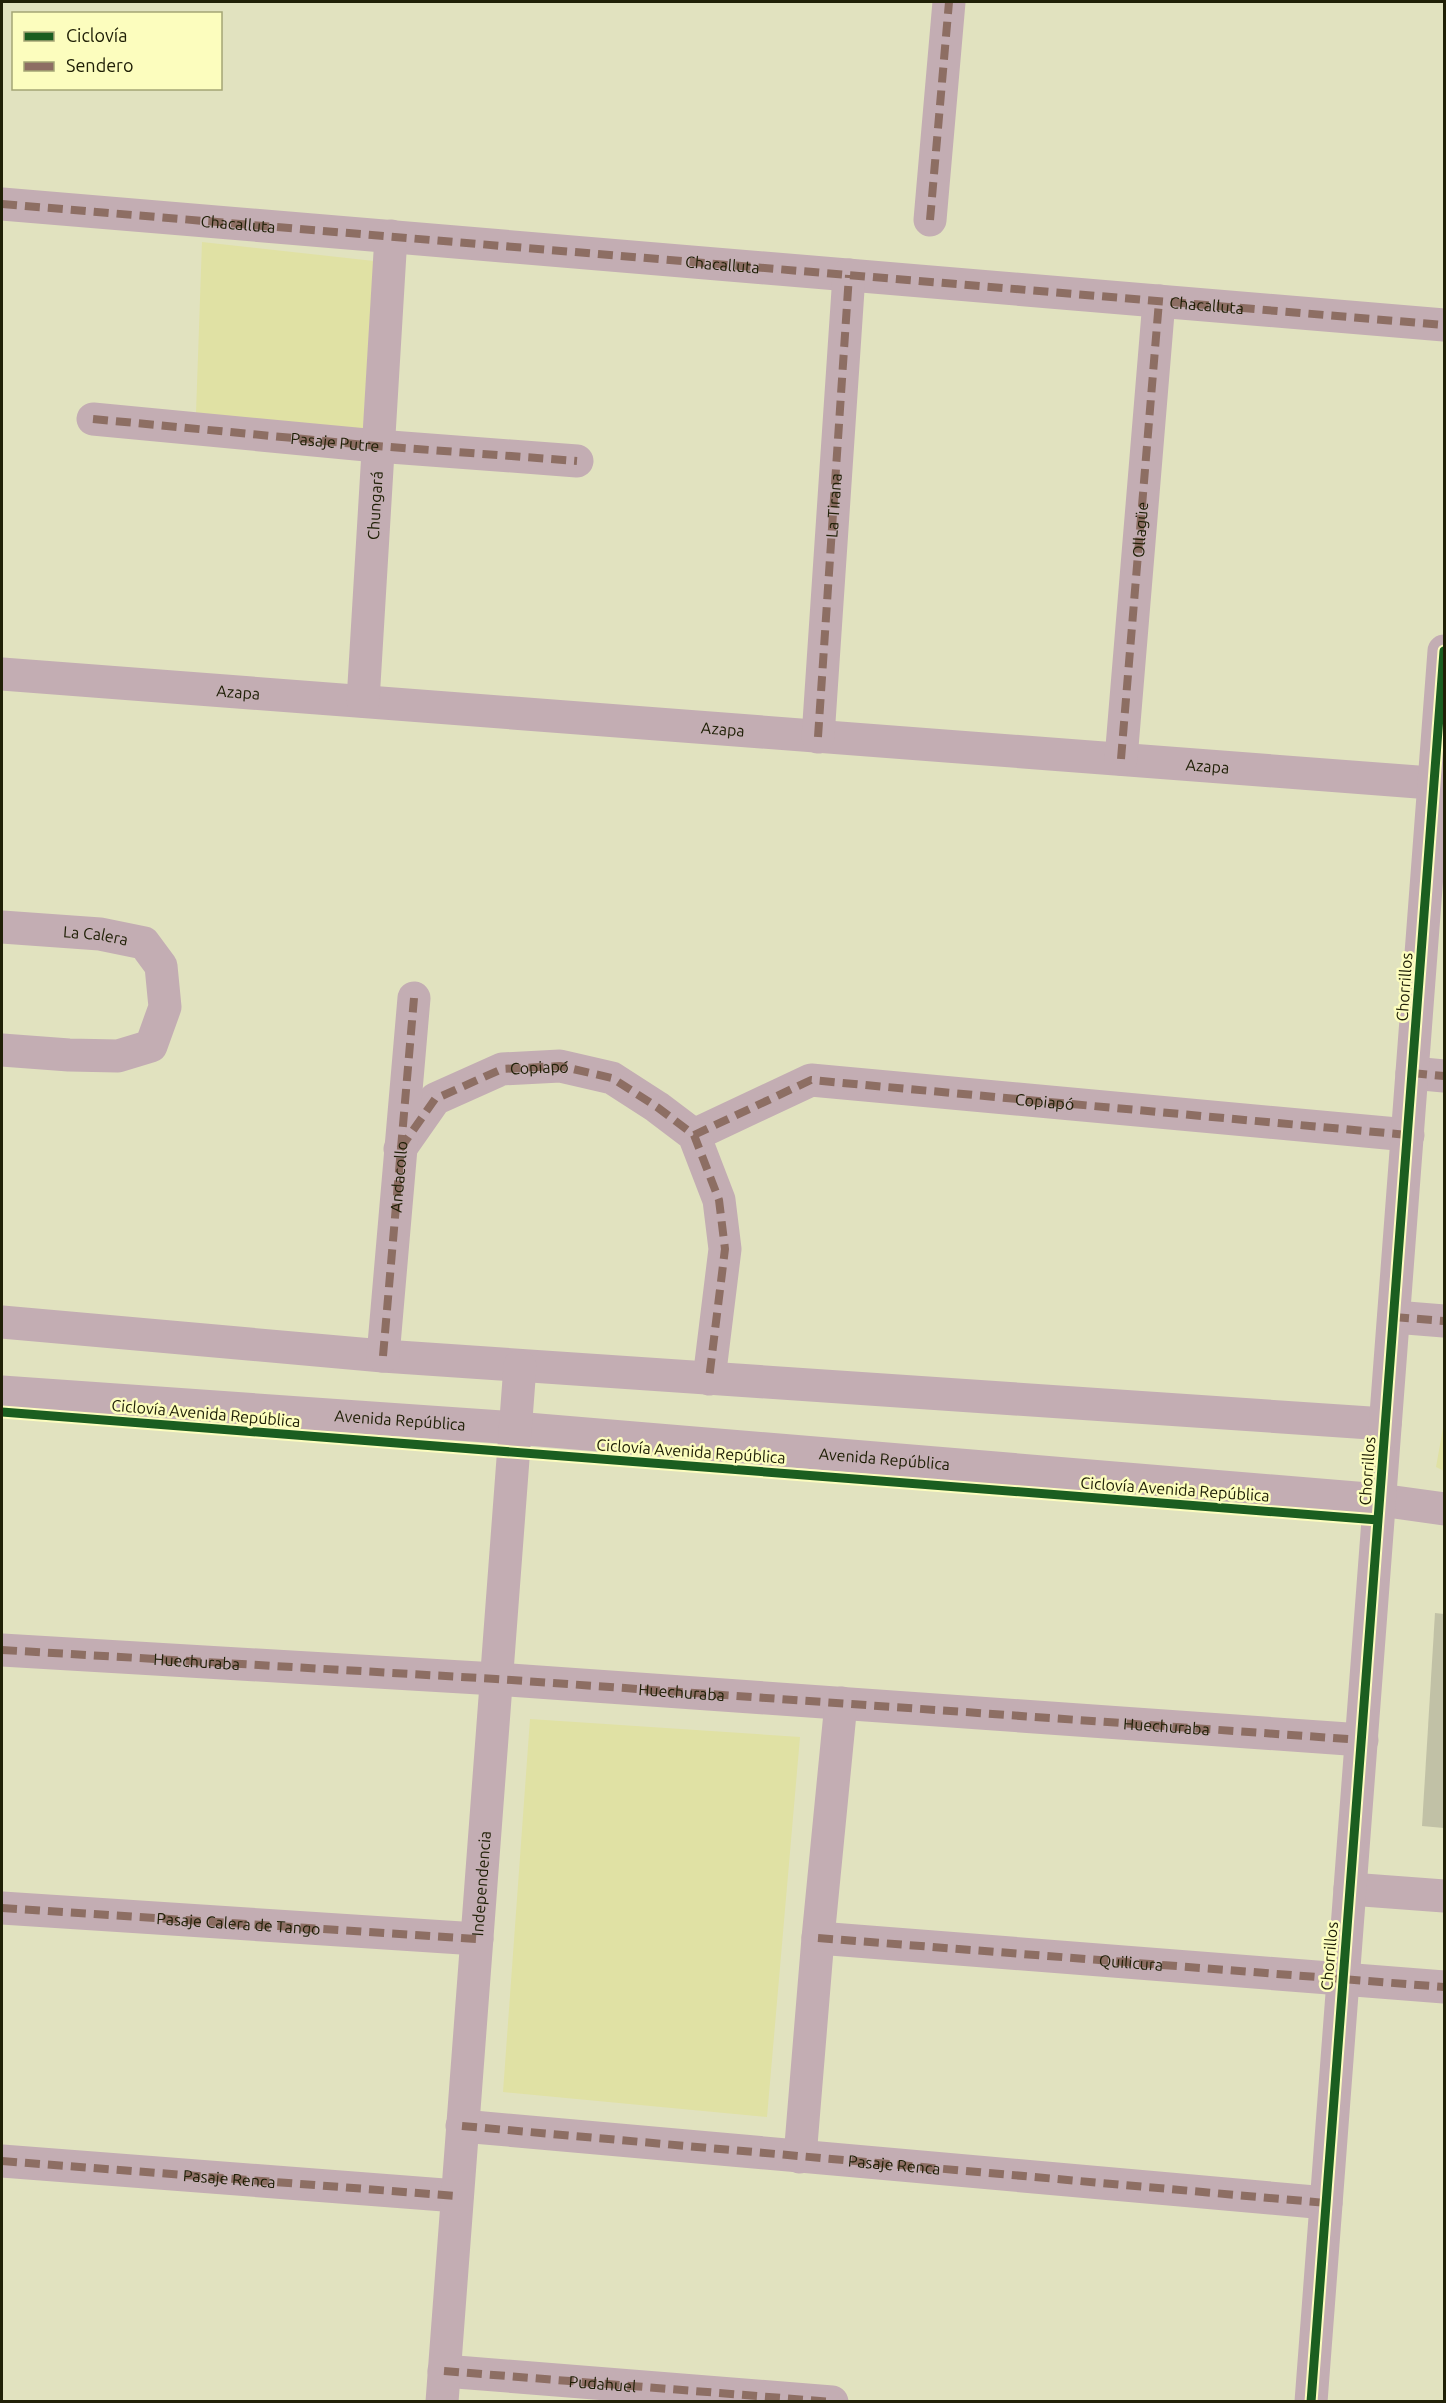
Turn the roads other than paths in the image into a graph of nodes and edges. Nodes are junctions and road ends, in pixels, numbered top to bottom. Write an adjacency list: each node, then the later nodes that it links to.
1 (949, 2): 3 (street)
2 (2, 204): 4 (street, Chacalluta)
3 (930, 220)
4 (391, 237): 5 (street, Chacalluta); 9 (street, Chungará)
5 (849, 275): 6 (street, Chacalluta); 14 (street, La Tirana)
6 (1159, 301): 7 (street, Chacalluta); 15 (street, Ollagüe)
7 (1444, 325)
8 (93, 419): 9 (street, Pasaje Putre)
9 (377, 446): 10 (street, Pasaje Putre); 13 (street, Chungará)
10 (576, 461)
11 (1444, 651): 16 (street, Chorrillos)
12 (2, 674): 13 (street, Azapa)
13 (363, 701): 14 (street, Azapa)
14 (818, 736): 15 (street, Azapa)
15 (1121, 759): 16 (street, Azapa)
16 (1439, 784): 20 (street, Chorrillos)
17 (2, 927): 19 (street, La Calera)
18 (414, 998): 24 (street, Andacollo)
19 (2, 1050)
20 (1412, 1073): 21 (street); 22 (street, Chorrillos)
21 (1444, 1076)
22 (1408, 1134): 23 (street, Copiapó); 25 (street, Chorrillos)
23 (694, 1135): 24 (street, Copiapó); 30 (street)
24 (400, 1149): 28 (street, Andacollo)
25 (1394, 1317): 26 (street); 32 (street, Chorrillos)
26 (1444, 1321)
27 (2, 1322): 28 (street)
28 (383, 1356): 29 (street)
29 (520, 1366): 30 (street); 33 (street, Independencia)
30 (709, 1379): 32 (street)
31 (2, 1392): 33 (street, Avenida República)
32 (1385, 1424): 34 (street, Chorrillos)
33 (515, 1428): 34 (street, Avenida República); 37 (street, Independencia)
34 (1380, 1500): 35 (street, Avenida República); 39 (street, Chorrillos)
35 (1444, 1509)
36 (2, 1650): 37 (street, Huechuraba)
37 (496, 1679): 38 (street, Huechuraba); 44 (street, Independencia)
38 (841, 1703): 39 (street, Huechuraba); 43 (street)
39 (1362, 1740): 40 (street, Chorrillos)
40 (1350, 1889): 41 (street); 45 (street, Chorrillos)
41 (1444, 1896)
42 (2, 1908): 44 (street, Pasaje Calera de Tango)
43 (818, 1938): 45 (street, Quilicura); 48 (street)
44 (477, 1939): 47 (street, Independencia)
45 (1342, 1980): 46 (street, Quilicura); 51 (street, Chorrillos)
46 (1444, 1987)
47 (462, 2126): 48 (street, Pasaje Renca); 50 (street, Independencia)
48 (801, 2157): 51 (street, Pasaje Renca)
49 (2, 2161): 50 (street, Pasaje Renca)
50 (457, 2196): 52 (street, Independencia)
51 (1326, 2204): 54 (street, Chorrillos)
52 (443, 2386): 53 (street, Pudahuel)
53 (832, 2402)
54 (1311, 2402)

